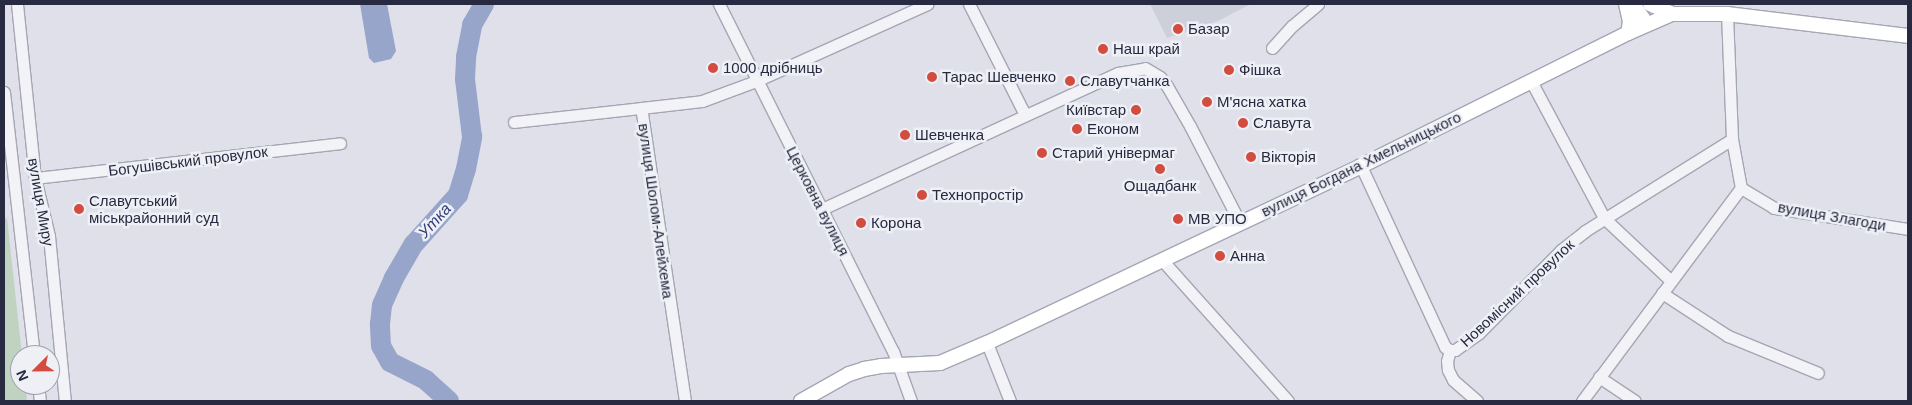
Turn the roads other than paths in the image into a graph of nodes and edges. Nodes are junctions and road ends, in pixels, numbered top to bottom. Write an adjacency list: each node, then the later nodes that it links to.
1 (17, 4): 24 (street, вулиця Миру)
2 (718, 4): 15 (street, Церковна вулиця)
3 (927, 4): 15 (street, вулиця Шолом-Алейхема)
4 (969, 4): 19 (street)
5 (1318, 4): 14 (street)
6 (1626, 4): 12 (main road)
7 (1633, 4): 11 (main road)
8 (1650, 4): 9 (main road)
9 (1672, 14): 10 (main road, вулиця Богдана Хмельницького); 11 (main road, вулиця Богдана Хмельницького)
10 (1728, 14): 13 (main road, вулиця Богдана Хмельницького); 21 (street)
11 (1647, 24): 12 (main road, вулиця Богдана Хмельницького)
12 (1628, 33): 16 (main road, вулиця Богдана Хмельницького)
13 (1908, 36)
14 (1272, 48)
15 (756, 81): 18 (street, вулиця Шолом-Алейхема); 26 (street, Церковна вулиця)
16 (1531, 81): 23 (main road, вулиця Богдана Хмельницького); 27 (street)
17 (4, 92): 34 (street, вулиця Миру)
18 (641, 108): 20 (street); 40 (street, вулиця Шолом-Алейхема)
19 (1025, 115): 26 (street); 28 (street)
20 (514, 122)
21 (1732, 139): 25 (street); 27 (street, Новомісний провулок)
22 (340, 143): 24 (street, Богушівський провулок)
23 (1361, 166): 28 (main road, вулиця Богдана Хмельницького); 35 (street, Новомісний провулок)
24 (35, 178): 39 (street, вулиця Миру)
25 (1741, 188): 29 (street, вулиця Злагоди); 31 (street)
26 (822, 209): 36 (street, Церковна вулиця)
27 (1604, 218): 31 (street); 35 (street, Новомісний провулок)
28 (1240, 223): 30 (main road, вулиця Богдана Хмельницького)
29 (1908, 229)
30 (1162, 260): 33 (main road, вулиця Богдана Хмельницького); 44 (street)
31 (1672, 281): 32 (street)
32 (1662, 293): 37 (street); 38 (street)
33 (988, 343): 36 (main road, вулиця Богдана Хмельницького); 43 (street)
34 (33, 345)
35 (1450, 350): 45 (street)
36 (899, 365): 41 (main road, вулиця Богдана Хмельницького); 42 (street, Церковна вулиця)
37 (1818, 373)
38 (1599, 377): 46 (street); 47 (street)
39 (65, 401)
40 (685, 401)
41 (801, 401)
42 (911, 401)
43 (1010, 401)
44 (1288, 401)
45 (1477, 401)
46 (1582, 401)
47 (1635, 401)

